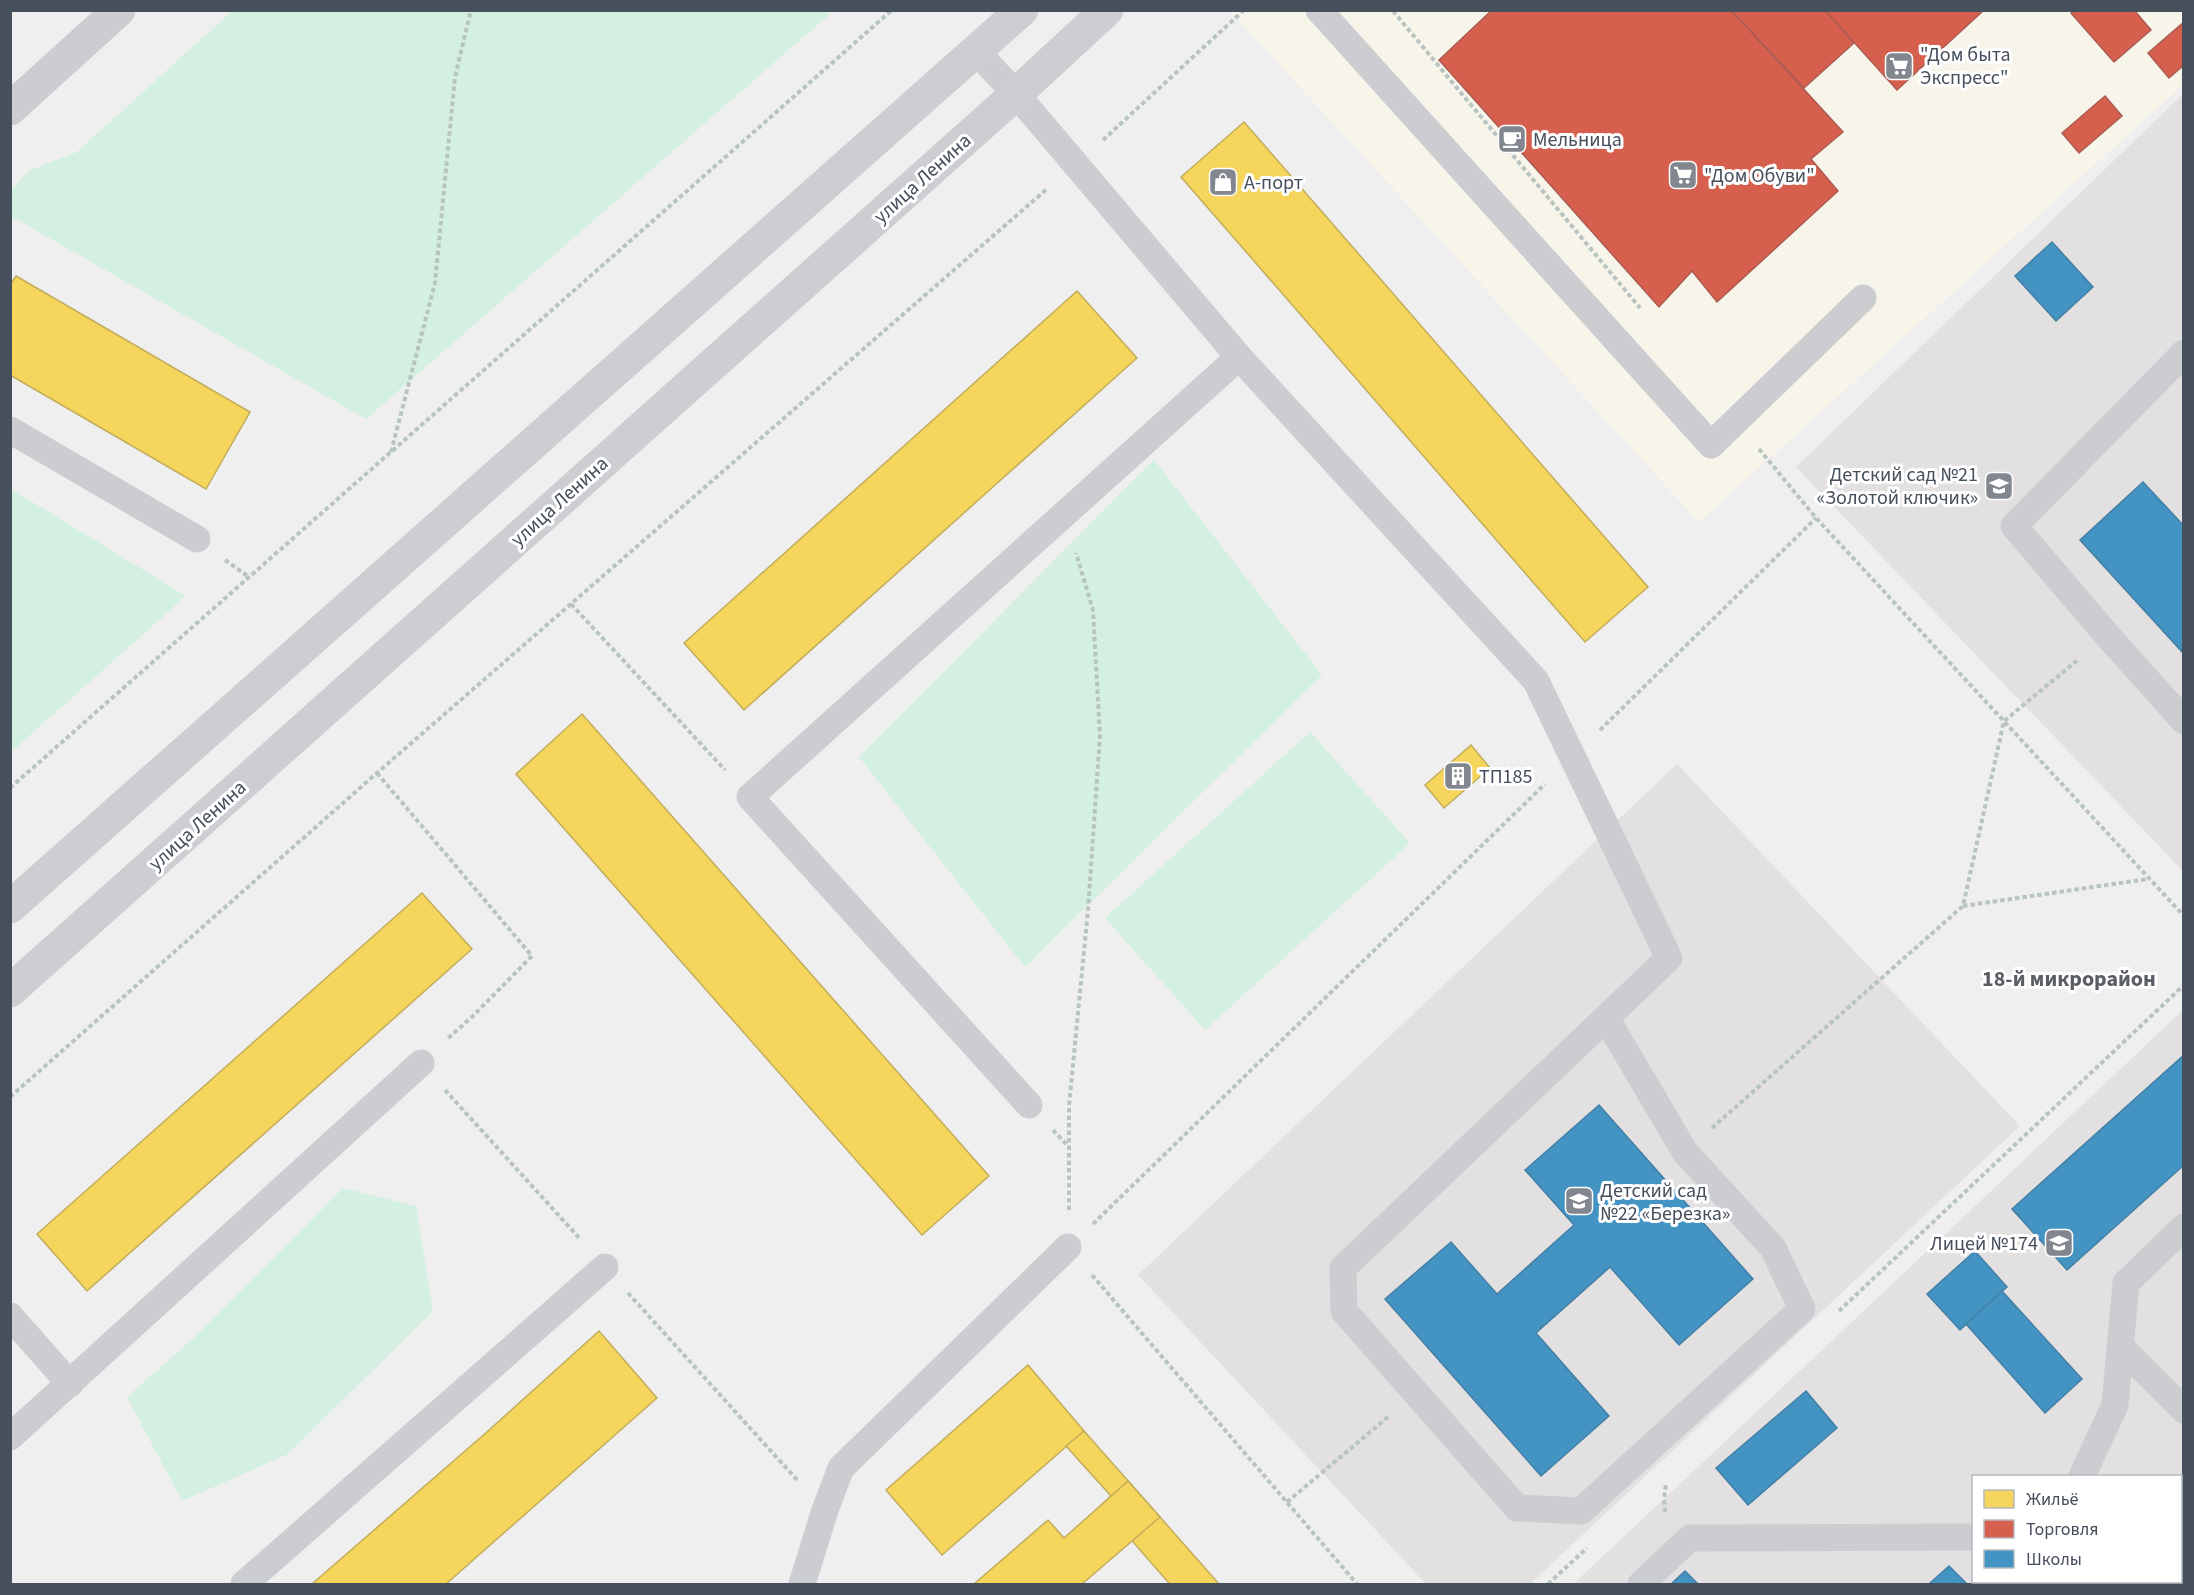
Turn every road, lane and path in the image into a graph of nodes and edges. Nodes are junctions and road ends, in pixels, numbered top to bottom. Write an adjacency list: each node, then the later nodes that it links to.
1 (119, 10): 11 (street)
2 (471, 10): 19 (path)
3 (892, 10): 19 (path)
4 (1022, 10): 9 (main road)
5 (1107, 10): 10 (main road, улица Ленина)
6 (1244, 10): 12 (path)
7 (1319, 10): 17 (lane)
8 (1393, 11): 14 (path)
9 (976, 51): 10 (lane); 33 (main road)
10 (1016, 94): 12 (lane); 36 (main road, улица Ленина)
11 (10, 109)
12 (1076, 165): 16 (lane); 23 (path)
13 (1863, 298): 17 (lane)
14 (1644, 312)
15 (2184, 352): 24 (lane)
16 (1239, 357): 20 (lane); 27 (lane)
17 (1735, 421): 21 (path)
18 (10, 430): 22 (lane)
19 (390, 452): 29 (path)
20 (1065, 514): 30 (lane); 43 (path)
21 (1816, 518): 26 (path); 27 (path)
22 (197, 539)
23 (571, 604): 28 (path); 30 (path)
24 (2107, 635): 25 (lane); 26 (path)
25 (2184, 721)
26 (2004, 722): 31 (path); 32 (path)
27 (1572, 757): 37 (lane); 43 (path)
28 (377, 773): 38 (path); 39 (path)
29 (10, 788)
30 (750, 797): 40 (lane)
31 (2149, 879): 32 (path); 34 (path)
32 (1963, 906): 41 (path)
33 (10, 907)
34 (2184, 916)
35 (2184, 985): 46 (path)
36 (10, 991)
37 (1605, 1018): 41 (lane); 49 (lane)
38 (421, 1063): 48 (lane)
39 (10, 1097)
40 (1029, 1105)
41 (1685, 1152): 49 (lane)
42 (2184, 1227): 47 (lane)
43 (1068, 1247): 53 (path); 57 (lane)
44 (605, 1267): 56 (lane)
45 (10, 1316): 48 (lane)
46 (1832, 1317)
47 (2121, 1347): 50 (lane); 52 (lane)
48 (70, 1384): 51 (lane)
49 (1416, 1394): 53 (path)
50 (2184, 1410)
51 (10, 1437)
52 (2082, 1475)
53 (1287, 1502): 58 (path)
54 (1972, 1537): 60 (lane)
55 (1591, 1545): 59 (path)
56 (244, 1584)
57 (802, 1584)
58 (1357, 1584)
59 (1548, 1584)
60 (1641, 1584)

